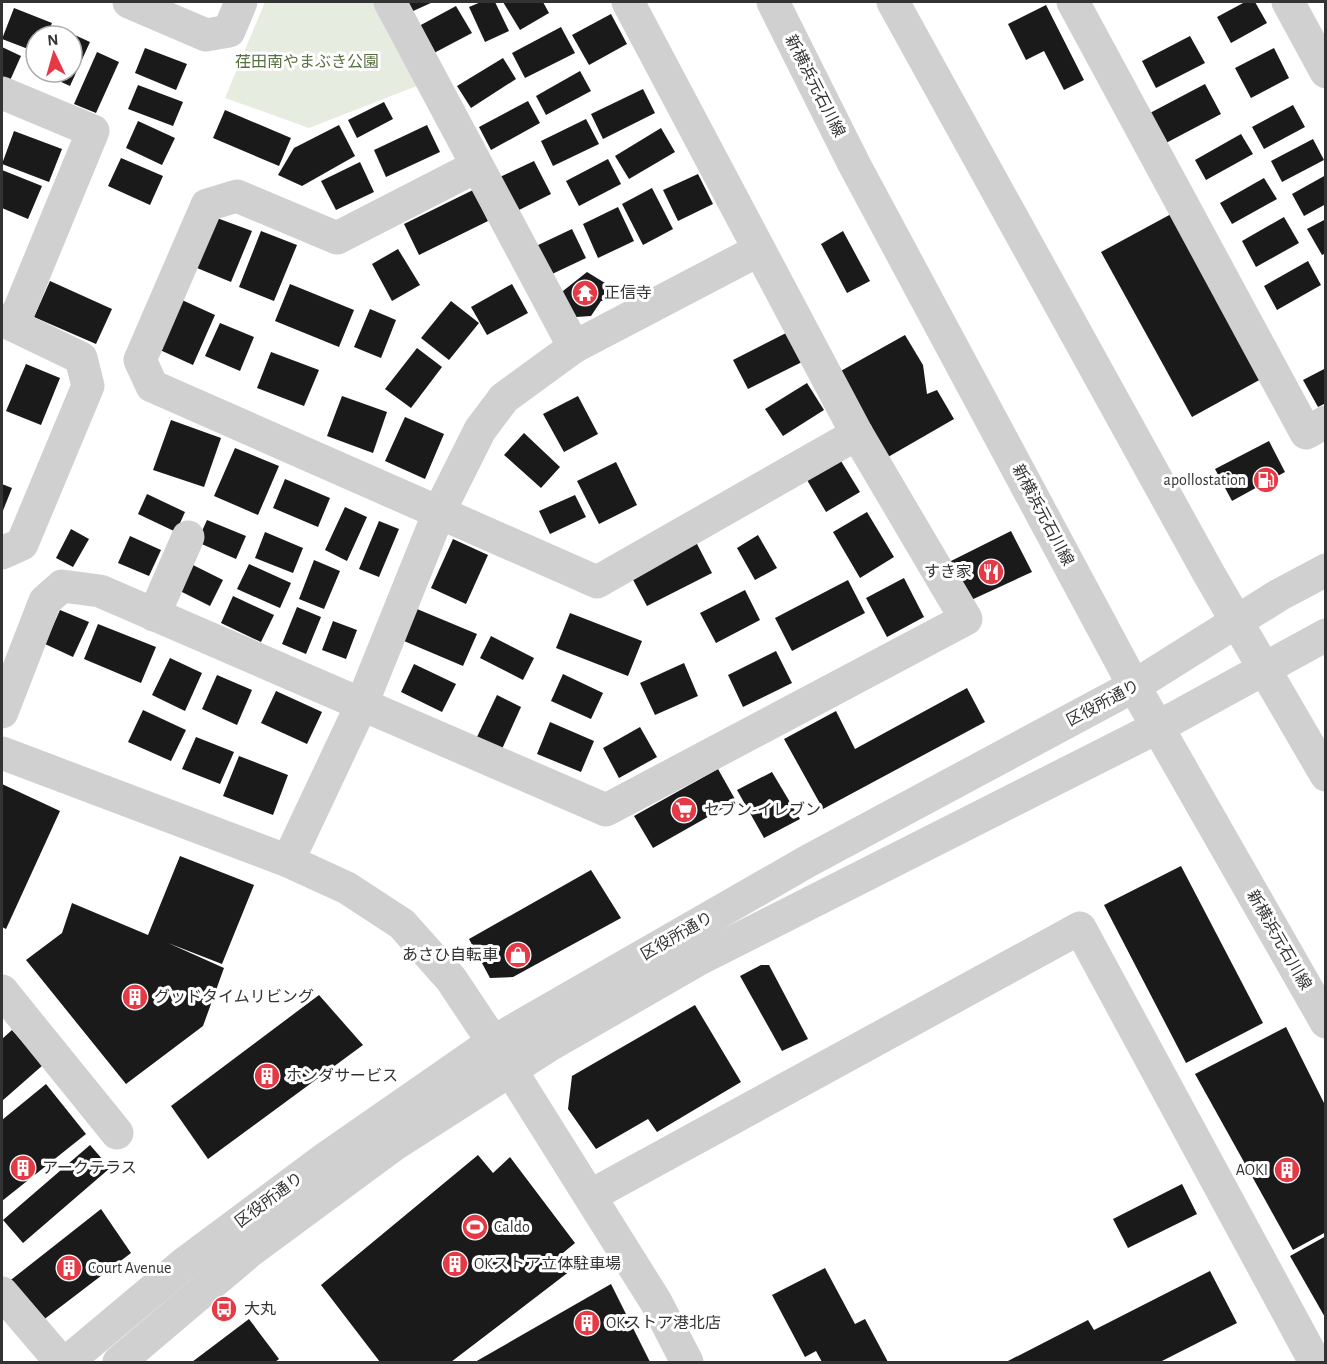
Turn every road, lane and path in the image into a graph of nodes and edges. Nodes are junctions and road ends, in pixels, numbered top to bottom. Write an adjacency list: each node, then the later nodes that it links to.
1 (129, 2): 2 (street)
2 (241, 2)
3 (390, 2): 11 (street)
4 (628, 2): 12 (street)
5 (773, 2): 25 (street, 新横浜元石川線)
6 (893, 2): 22 (street)
7 (1074, 2): 15 (street)
8 (1288, 2): 9 (street)
9 (1326, 72)
10 (2, 93): 13 (street)
11 (477, 166): 14 (street); 17 (street)
12 (759, 250): 14 (street); 16 (street)
13 (7, 322): 19 (street)
14 (574, 347): 17 (street)
15 (1326, 422)
16 (857, 434): 17 (street); 26 (street)
17 (440, 510): 26 (street)
18 (188, 537): 21 (street)
19 (2, 554)
20 (1326, 570): 22 (street, 区役所通り)
21 (154, 615): 26 (street); 27 (street)
22 (1237, 623): 24 (street); 25 (street, 区役所通り)
23 (1326, 635): 24 (street, 区役所通り)
24 (1263, 670): 28 (street, 区役所通り); 30 (street)
25 (1134, 686): 28 (street, 新横浜元石川線); 34 (street, 区役所通り)
26 (362, 706): 31 (street)
27 (2, 712)
28 (1158, 727): 33 (street, 新横浜元石川線); 35 (street, 区役所通り)
29 (2, 753): 31 (street)
30 (1326, 775)
31 (288, 861): 34 (street)
32 (2, 991): 36 (street)
33 (1326, 1022)
34 (494, 1042): 35 (street); 40 (street, 区役所通り)
35 (510, 1070): 37 (street); 41 (street, 区役所通り)
36 (117, 1133)
37 (590, 1196): 42 (street); 43 (street)
38 (2, 1293): 39 (street)
39 (61, 1362)
40 (67, 1362)
41 (119, 1362)
42 (687, 1362)
43 (1315, 1362)

